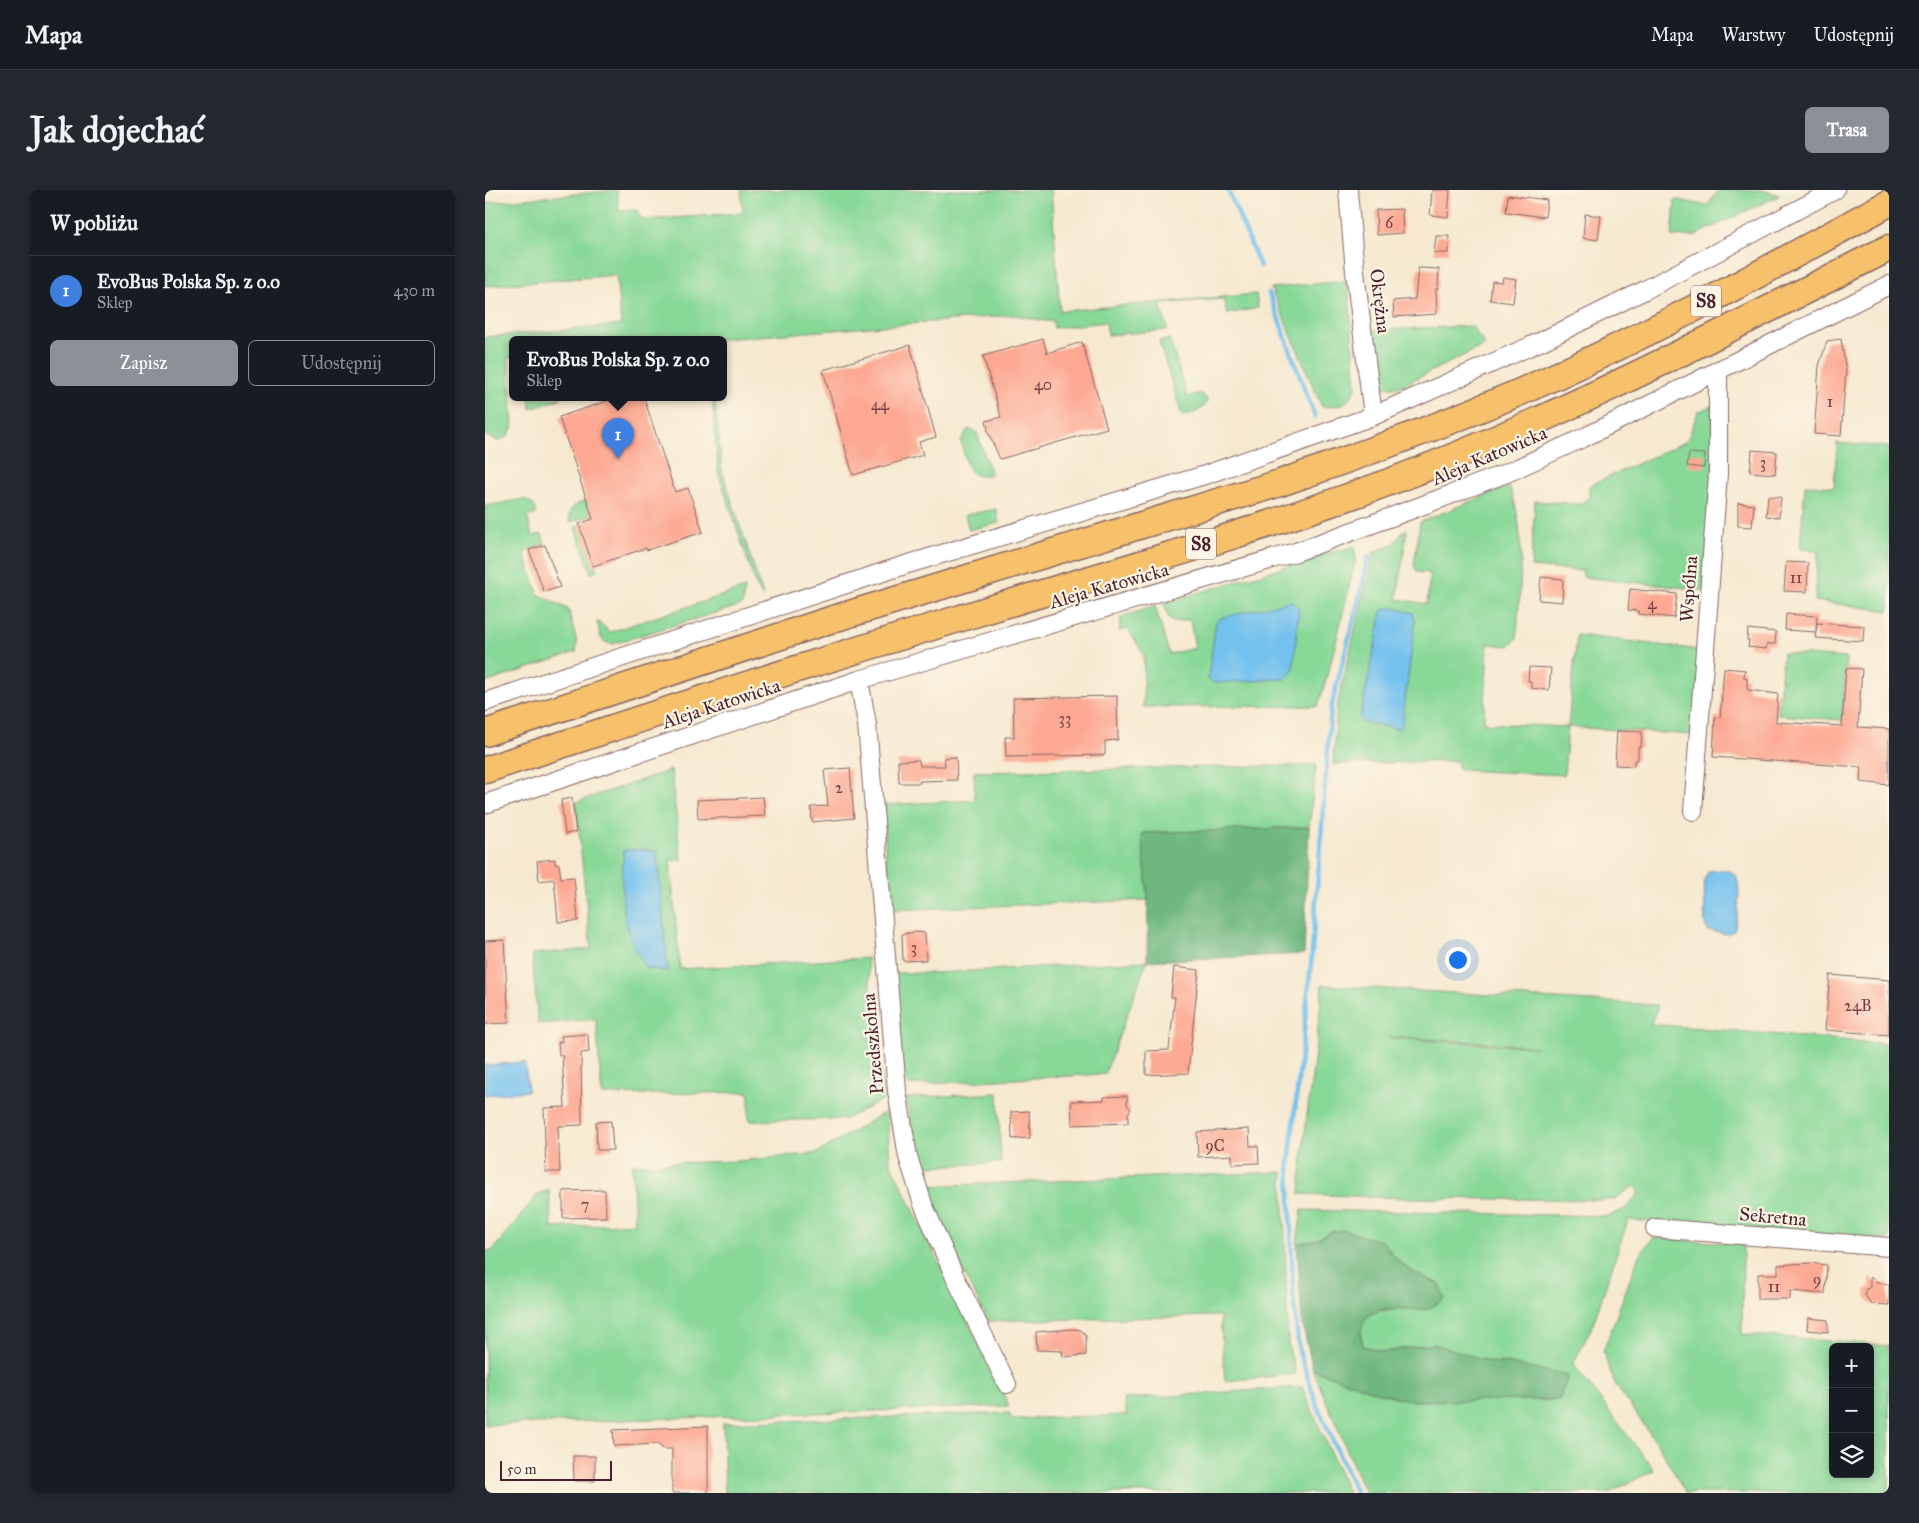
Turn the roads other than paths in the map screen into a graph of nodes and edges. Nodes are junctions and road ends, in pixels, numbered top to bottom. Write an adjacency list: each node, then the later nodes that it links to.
1 (1348, 190): 7 (street, Okrężna)
2 (1835, 190): 7 (street)
3 (1889, 203): 10 (highway, S8)
4 (1889, 248): 11 (highway, S8)
5 (1889, 284): 6 (street, Aleja Katowicka)
6 (1718, 370): 8 (street, Aleja Katowicka); 13 (street, Wspólna)
7 (1373, 416): 9 (street)
8 (859, 680): 12 (street, Aleja Katowicka); 16 (street, Przedszkolna)
9 (485, 702)
10 (485, 734)
11 (485, 770)
12 (485, 804)
13 (1693, 811)
14 (1655, 1228): 15 (street, Sekretna)
15 (1889, 1247)
16 (1007, 1384)

